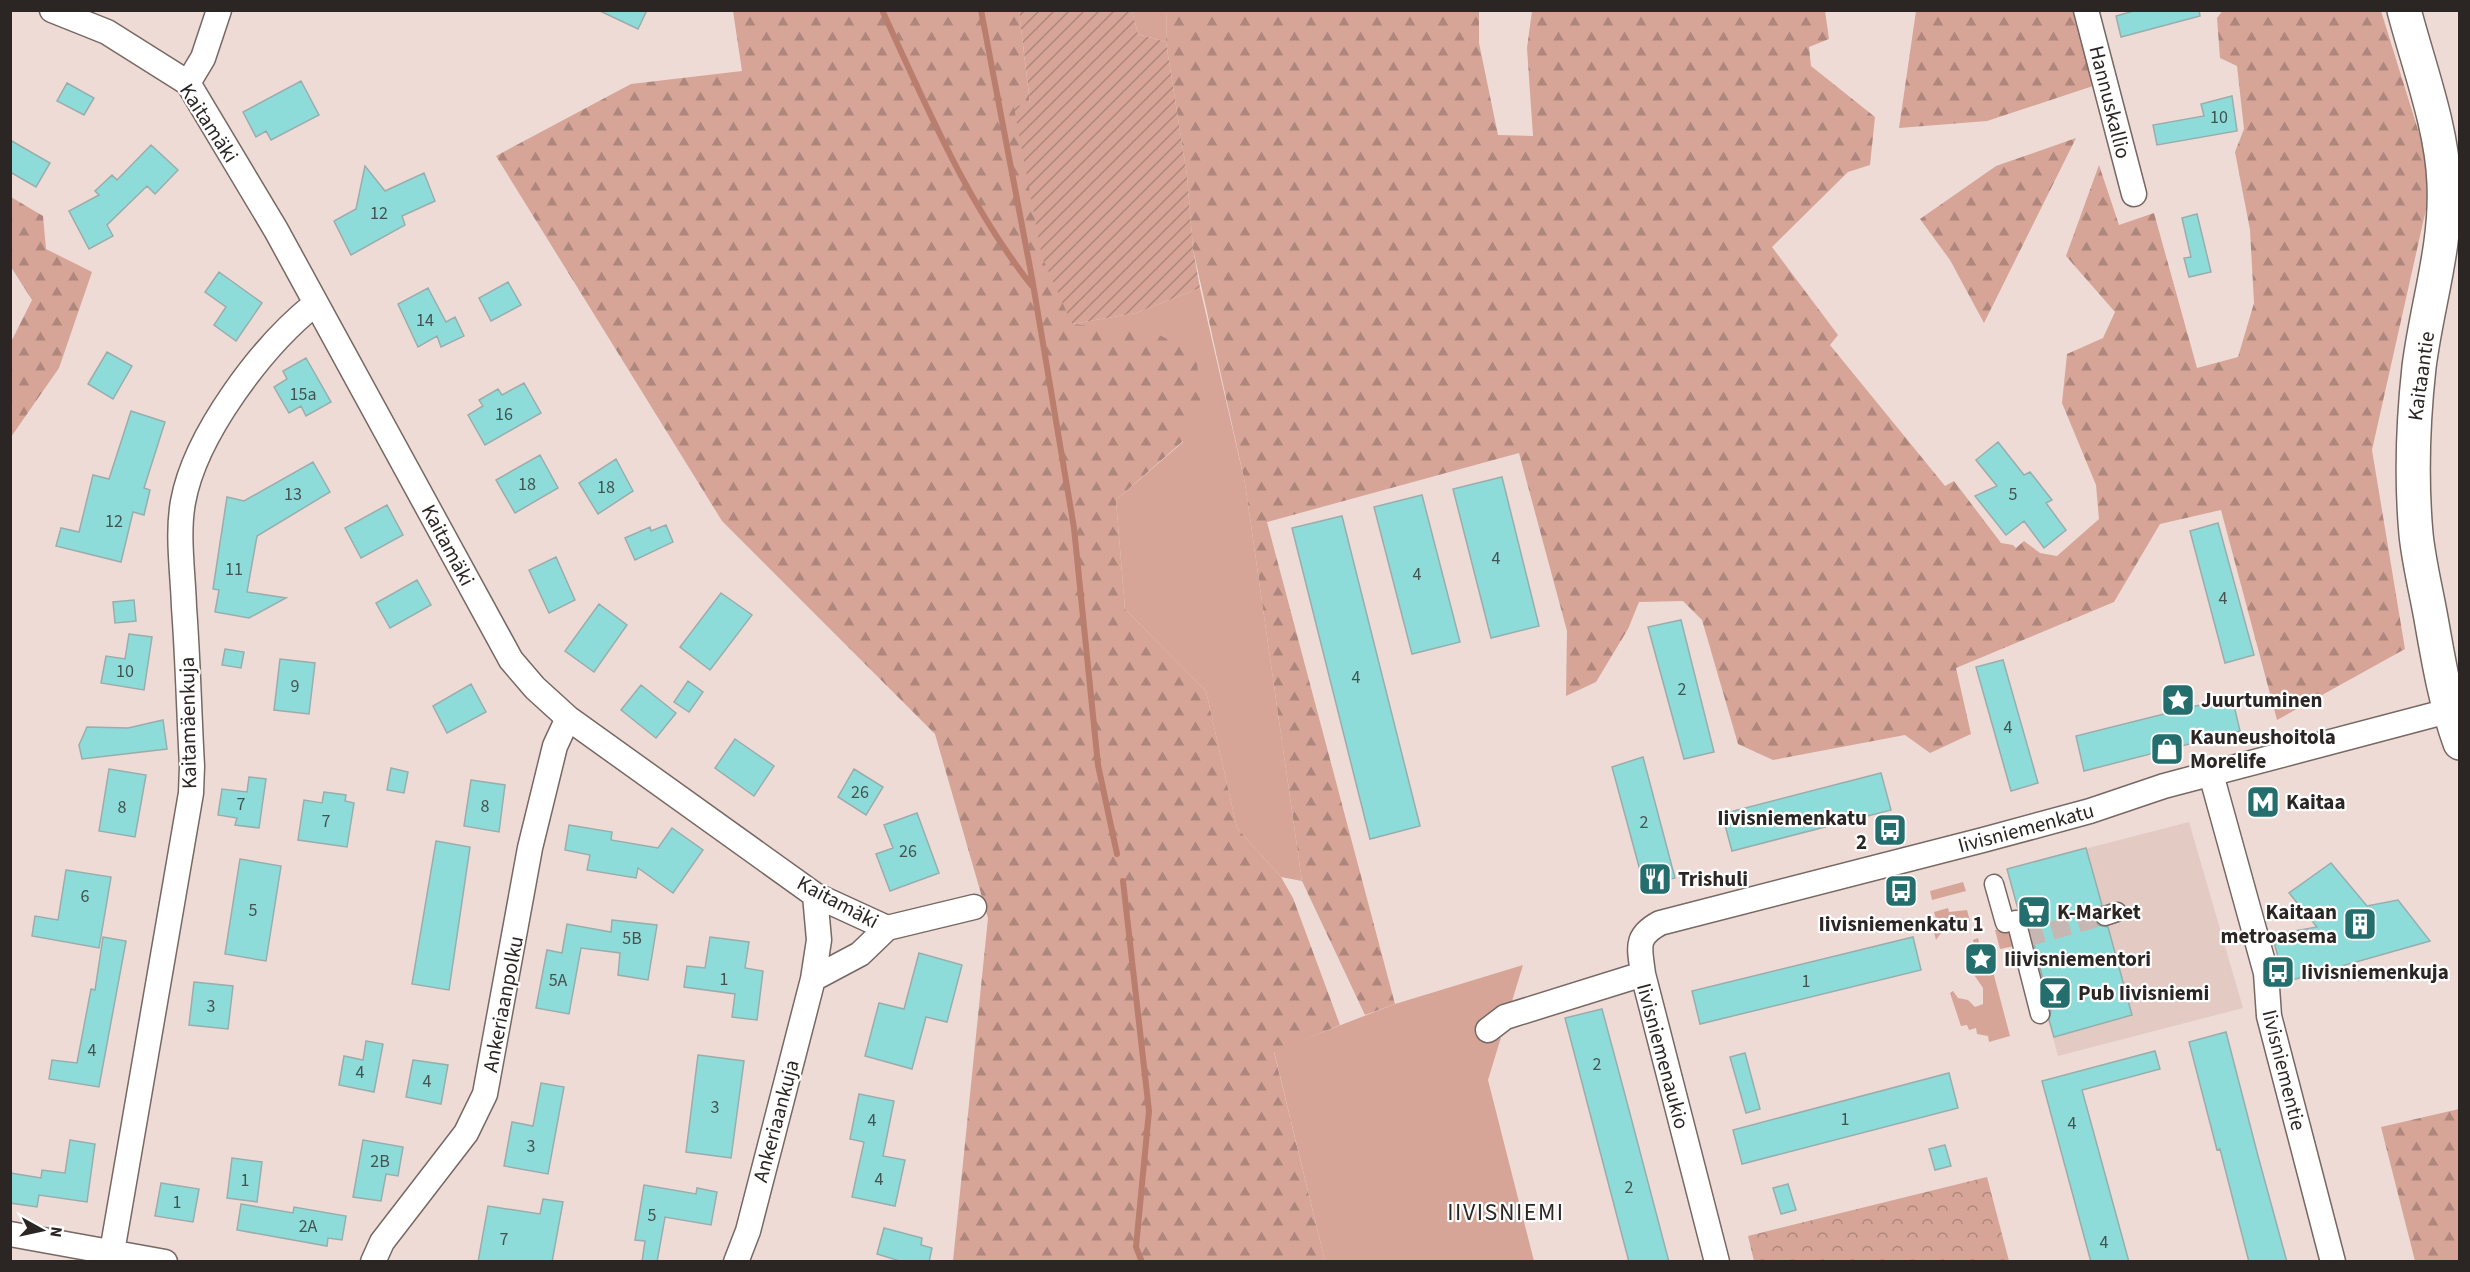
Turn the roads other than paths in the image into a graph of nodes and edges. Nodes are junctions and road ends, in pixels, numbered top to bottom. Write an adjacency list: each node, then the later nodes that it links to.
1 (52, 10): 5 (street, Kaitamäki)
2 (219, 10): 5 (street)
3 (2086, 10): 6 (street, Hannuskallio)
4 (2404, 10): 8 (main road, Kaitaantie)
5 (188, 83): 7 (street, Kaitamäki)
6 (2134, 194)
7 (315, 304): 9 (street, Kaitamäki); 21 (street, Kaitamäenkuja)
8 (2448, 711): 10 (main road, Kaitaantie); 11 (street, Iivisniemenkatu)
9 (568, 718): 13 (street, Kaitamäki); 23 (street, Ankeriaanpolku)
10 (2460, 743)
11 (2211, 774): 16 (street, Iivisniemenkatu); 26 (street, Iivisniementie)
12 (1994, 884): 18 (street)
13 (815, 895): 15 (street, Kaitamäki); 17 (street, Ankeriaankuja)
14 (974, 907): 15 (street, Kaitamäki)
15 (887, 928): 17 (street)
16 (1643, 974): 19 (street, Iivisniemenaukio); 25 (street, Iivisniemenaukio)
17 (813, 979): 24 (street, Ankeriaankuja)
18 (2040, 1014)
19 (1488, 1030)
20 (10, 1234): 21 (street)
21 (112, 1252): 22 (street)
22 (165, 1262)
23 (373, 1262)
24 (736, 1262)
25 (1717, 1262)
26 (2333, 1262)

